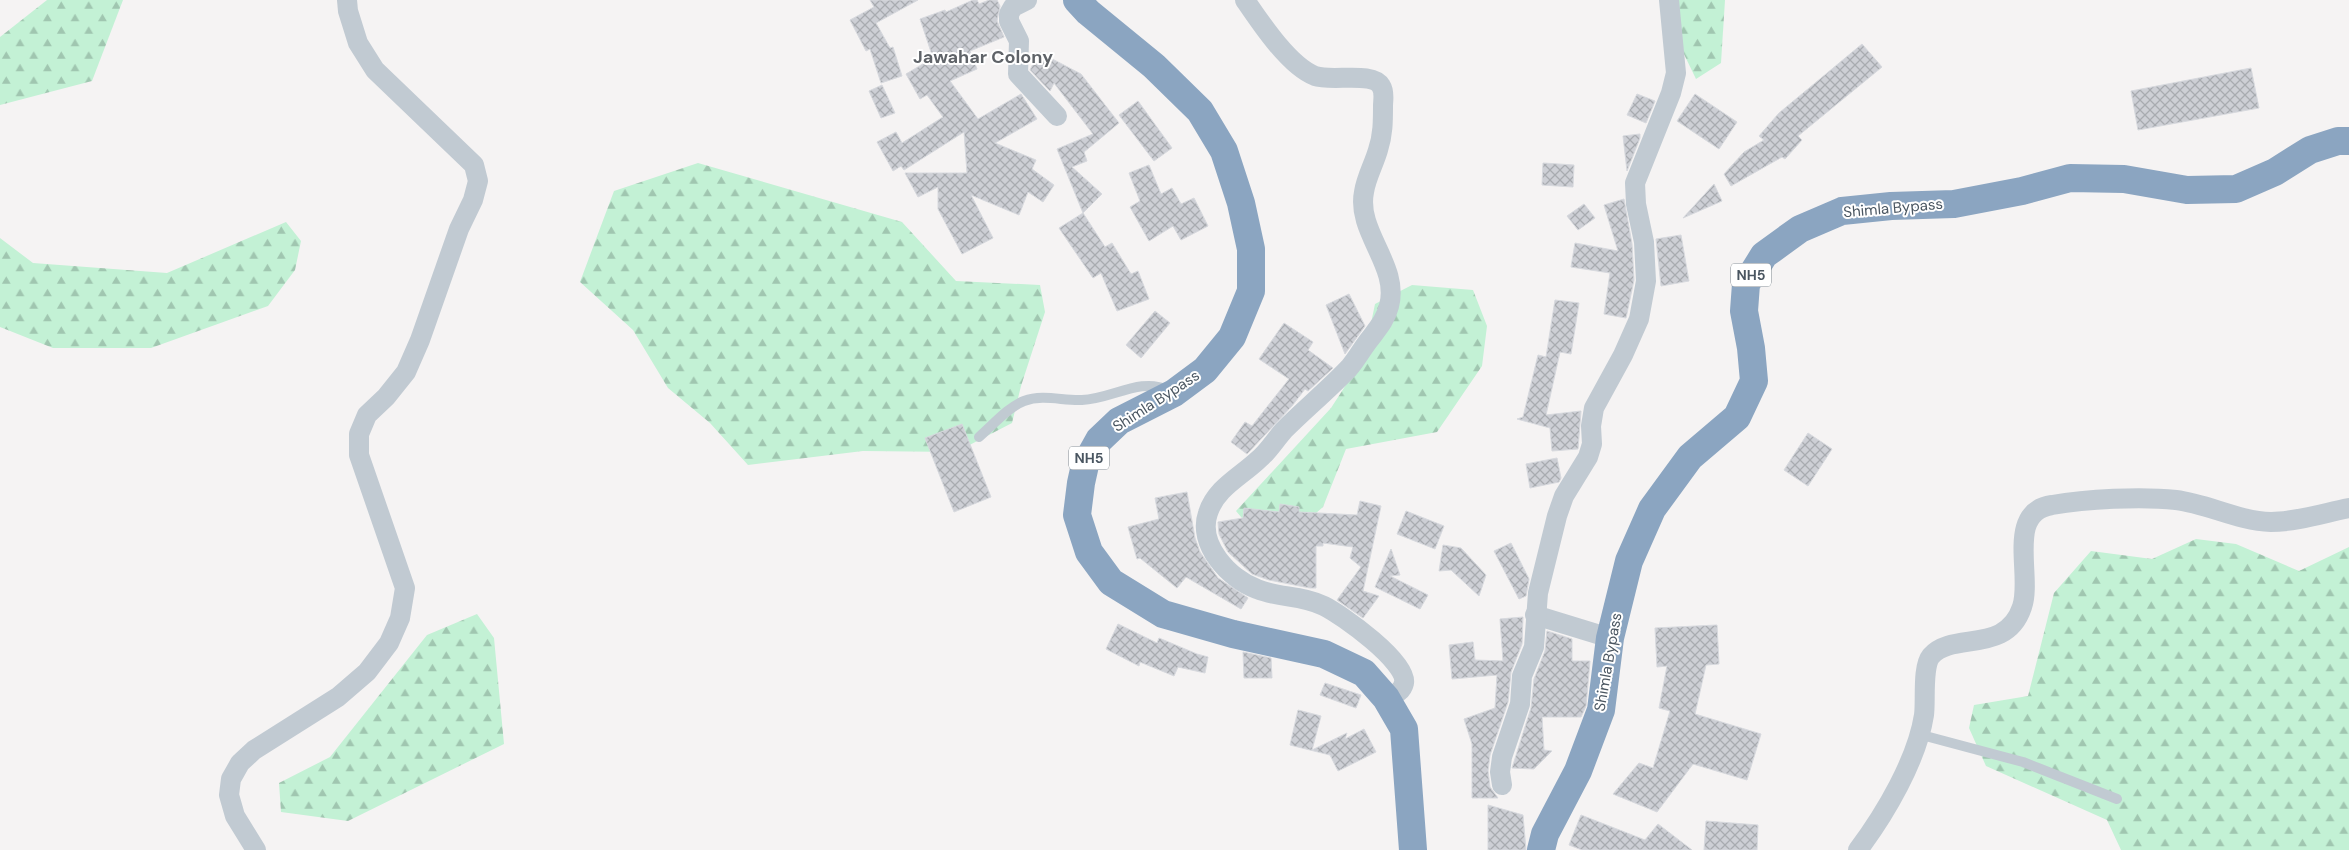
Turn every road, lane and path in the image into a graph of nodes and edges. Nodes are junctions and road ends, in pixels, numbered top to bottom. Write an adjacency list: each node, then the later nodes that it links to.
1 (347, 0): 17 (street)
2 (1028, 0): 6 (street)
3 (1077, 0): 8 (highway, Shimla Bypass / NH5)
4 (1245, 0): 13 (street)
5 (1669, 0): 11 (street)
6 (1057, 116)
7 (2349, 141): 12 (highway, Shimla Bypass / NH5)
8 (1174, 393): 9 (lane); 13 (highway, Shimla Bypass / NH5)
9 (980, 437)
10 (2349, 508): 14 (street)
11 (1535, 615): 12 (street); 15 (street)
12 (1610, 638): 19 (highway, Shimla Bypass / NH5)
13 (1386, 698): 18 (highway, Shimla Bypass / NH5)
14 (1918, 734): 16 (lane); 20 (street)
15 (1502, 785)
16 (2117, 799)
17 (256, 850)
18 (1413, 850)
19 (1541, 850)
20 (1858, 850)

